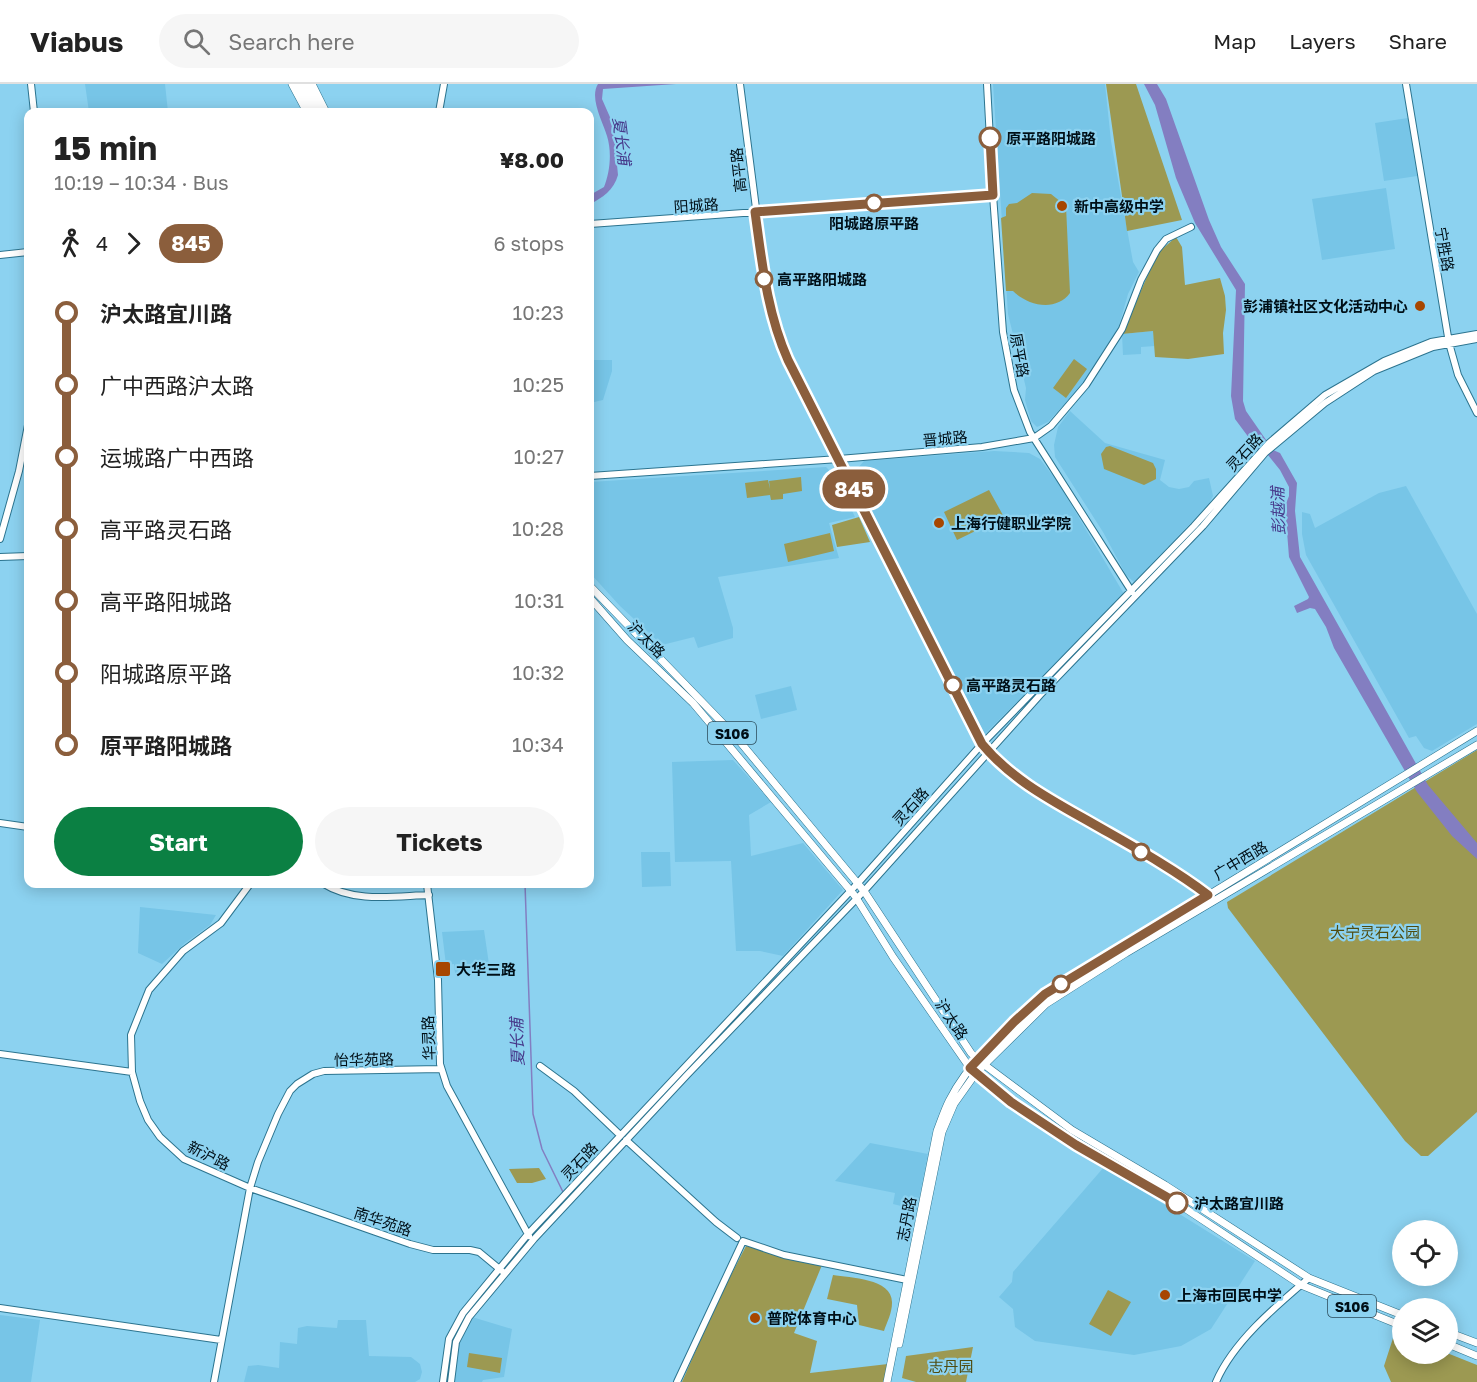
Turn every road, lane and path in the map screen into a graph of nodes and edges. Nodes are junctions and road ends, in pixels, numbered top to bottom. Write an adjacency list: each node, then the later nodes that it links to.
1 (31, 84): 10 (street)
2 (292, 84): 11 (main road)
3 (299, 84): 12 (main road)
4 (305, 84): 13 (main road)
5 (312, 84): 14 (main road)
6 (444, 84): 15 (street)
7 (740, 84): 17 (street, 高平路)
8 (987, 84): 16 (street, 原平路)
9 (1406, 84): 24 (street, 宁胜路)
10 (34, 108)
11 (305, 108)
12 (311, 108)
13 (318, 108)
14 (324, 108)
15 (440, 108)
16 (993, 195): 17 (street, 阳城路); 26 (street, 原平路)
17 (755, 212): 18 (street, 阳城路); 28 (street, 高平路)
18 (594, 224)
19 (1191, 227): 26 (street, 晋城路)
20 (24, 252): 21 (street)
21 (0, 255)
22 (1477, 334): 24 (street, 灵石路)
23 (1477, 339): 24 (street, 灵石路)
24 (1449, 341): 25 (street, 宁胜路); 34 (street, 灵石路)
25 (1477, 413)
26 (1034, 438): 28 (street, 晋城路); 34 (street, 原平路)
27 (24, 445): 30 (street)
28 (838, 459): 29 (street, 晋城路); 37 (street, 高平路)
29 (594, 476)
30 (0, 539)
31 (24, 556): 32 (street)
32 (0, 557)
33 (594, 590): 44 (main road, 沪太路 / S106)
34 (1133, 594): 37 (street, 灵石路); 39 (street, 灵石路)
35 (594, 603): 48 (main road, 沪太路 / S106)
36 (1477, 731): 42 (main road, 广中西路)
37 (982, 744): 39 (street, 高平路); 44 (street, 灵石路)
38 (1477, 745): 43 (main road, 广中西路)
39 (989, 752): 49 (street, 灵石路); 50 (street, 高平路)
40 (0, 823): 41 (street)
41 (24, 826)
42 (1321, 826): 43 (main road); 50 (main road, 广中西路)
43 (1327, 835): 53 (main road, 广中西路)
44 (858, 883): 48 (street, 灵石路); 49 (main road, 沪太路 / S106)
45 (247, 888): 59 (street, 新沪路)
46 (332, 888): 51 (street)
47 (428, 888): 51 (street, 华灵路)
48 (850, 891): 52 (main road, 沪太路 / S106); 60 (street, 灵石路)
49 (864, 891): 52 (street, 灵石路); 55 (main road, 沪太路 / S106)
50 (1208, 895): 53 (street, 高平路); 55 (main road, 广中西路)
51 (429, 896): 57 (street, 华灵路)
52 (856, 899): 58 (main road, 沪太路 / S106); 60 (street, 灵石路)
53 (1213, 902): 55 (main road, 广中西路)
54 (0, 1054): 59 (street)
55 (980, 1063): 58 (main road, 广中西路); 67 (main road, 沪太路 / S106)
56 (540, 1066): 60 (street)
57 (441, 1069): 61 (street, 怡华苑路); 62 (street, 华灵路)
58 (973, 1071): 68 (main road, 志丹路); 69 (main road, 沪太路 / S106); 83 (main road, 志丹路)
59 (132, 1072): 61 (street, 新沪路)
60 (623, 1138): 62 (street, 灵石路); 63 (street); 64 (street, 灵石路)
61 (250, 1188): 65 (street, 南华苑路); 74 (street)
62 (528, 1234): 64 (street, 华灵路); 65 (street, 灵石路)
63 (740, 1239): 68 (street); 81 (street)
64 (532, 1242): 66 (street, 灵石路)
65 (499, 1269): 66 (street, 南华苑路); 79 (street, 灵石路)
66 (506, 1273): 80 (street, 灵石路)
67 (1310, 1278): 69 (street); 71 (main road, 沪太路 / S106)
68 (908, 1280): 82 (main road, 志丹路)
69 (1301, 1285): 72 (main road, 沪太路 / S106); 84 (street)
70 (0, 1308): 74 (street)
71 (1392, 1311)
72 (1392, 1322)
73 (1458, 1336): 75 (main road)
74 (220, 1340): 78 (street)
75 (1477, 1343)
76 (1458, 1348): 77 (main road)
77 (1477, 1356)
78 (214, 1382)
79 (444, 1382)
80 (451, 1382)
81 (677, 1382)
82 (887, 1382)
83 (892, 1382)
84 (1216, 1382)

